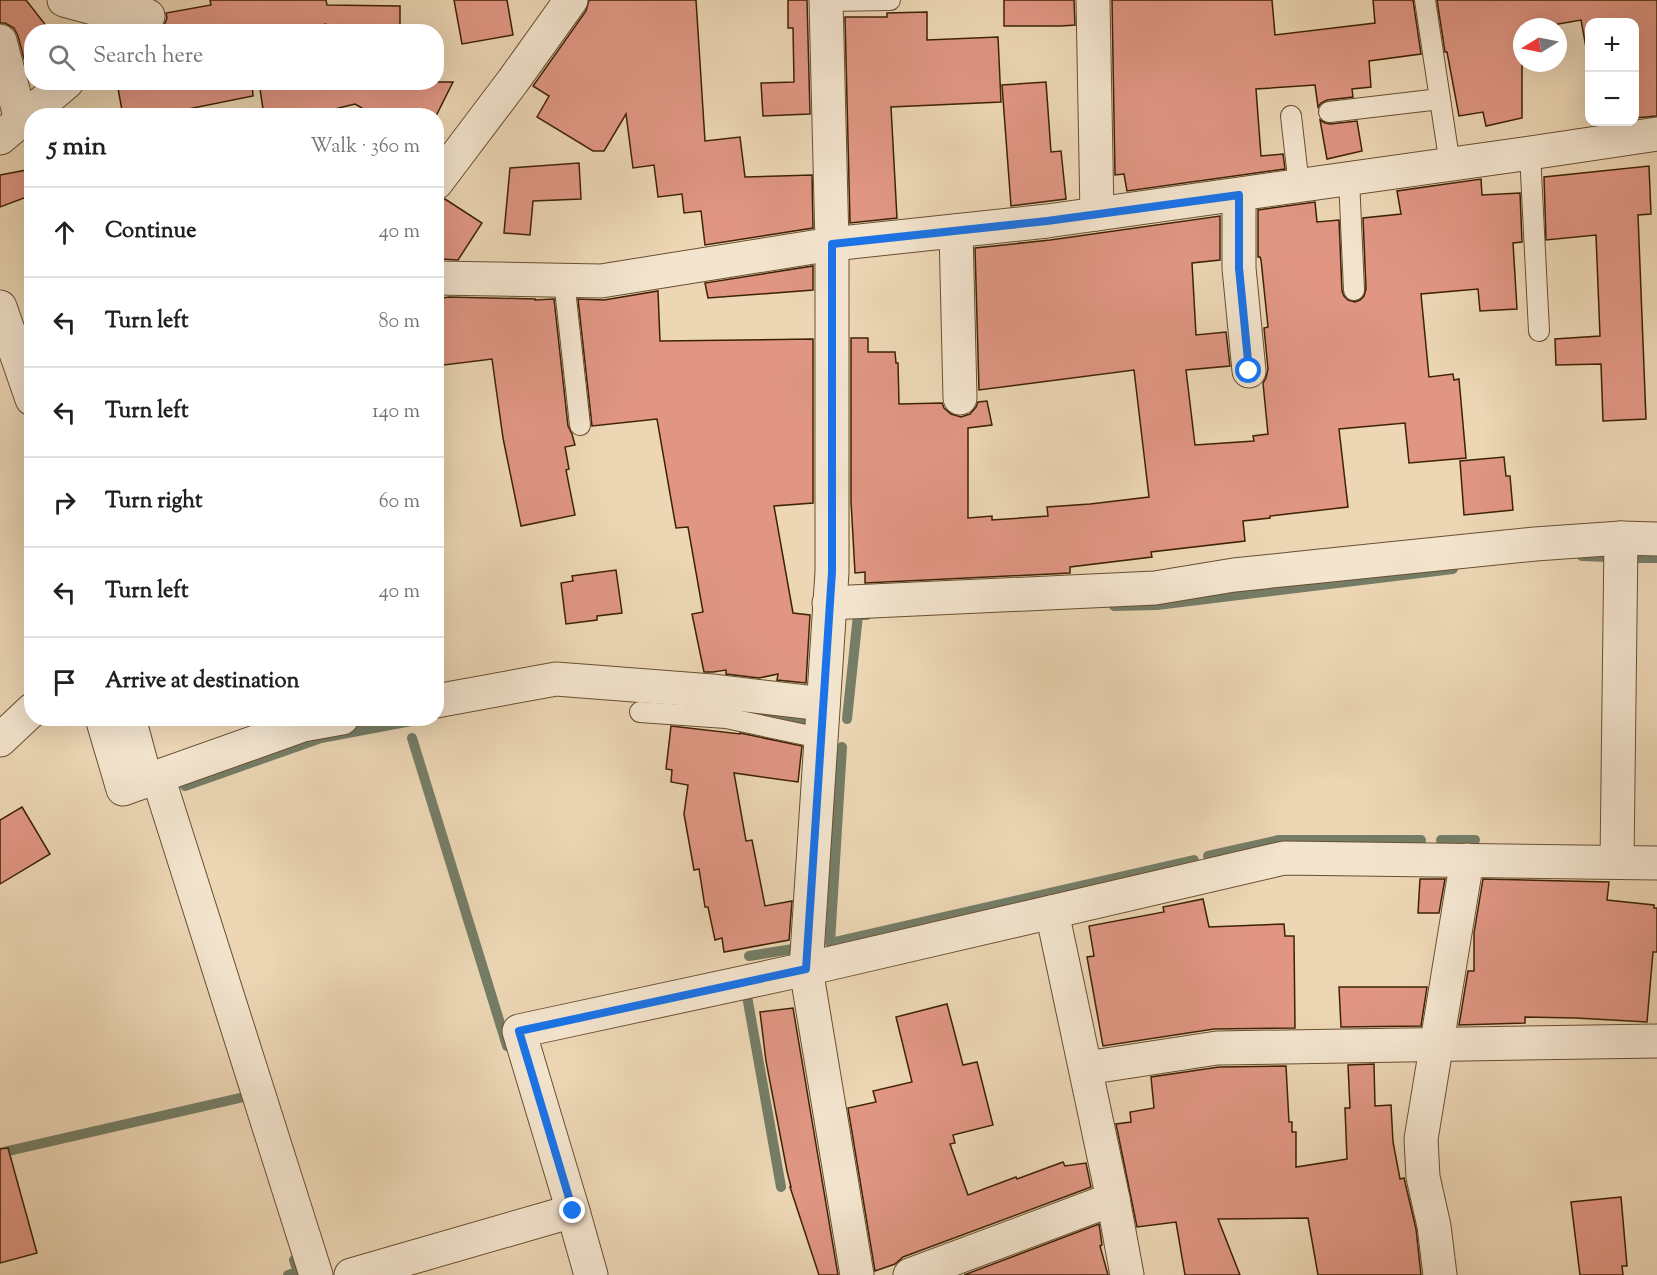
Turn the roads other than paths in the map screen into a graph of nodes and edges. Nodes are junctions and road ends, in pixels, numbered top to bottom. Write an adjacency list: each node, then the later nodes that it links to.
1 (64, 0): 7 (street)
2 (571, 0): 19 (street)
3 (890, 0): 6 (lane)
4 (1093, 0): 23 (street)
5 (1425, 0): 10 (lane)
6 (826, 1): 25 (street)
7 (149, 16)
8 (0, 41): 15 (street)
9 (57, 90): 11 (street)
10 (1440, 99): 12 (lane); 18 (lane)
11 (36, 108)
12 (1329, 112)
13 (1291, 116): 21 (lane)
14 (24, 118): 15 (street)
15 (11, 129)
16 (1657, 134): 17 (street)
17 (1530, 153): 18 (street); 30 (lane)
18 (1450, 165): 20 (street)
19 (444, 172)
20 (1349, 179): 21 (street); 28 (lane)
21 (1299, 186): 22 (street)
22 (1239, 195): 23 (street); 31 (street)
23 (1097, 214): 24 (street)
24 (956, 231): 25 (street); 33 (street)
25 (832, 244): 27 (street); 37 (street)
26 (444, 278): 27 (street)
27 (564, 280): 34 (lane)
28 (1354, 290)
29 (0, 307): 32 (street)
30 (1539, 331)
31 (1249, 371)
32 (21, 381)
33 (960, 398)
34 (580, 425)
35 (1622, 538): 36 (street); 37 (street); 49 (street)
36 (1657, 539)
37 (830, 603): 39 (street)
38 (444, 700): 39 (street)
39 (823, 704): 45 (street)
40 (640, 712): 45 (lane)
41 (24, 718): 46 (street)
42 (104, 726): 47 (street)
43 (132, 726): 47 (street)
44 (300, 726): 47 (street)
45 (820, 738): 52 (street)
46 (0, 740)
47 (152, 779): 59 (street)
48 (1467, 860): 49 (street); 51 (street); 54 (street)
49 (1617, 862): 50 (street)
50 (1657, 862)
51 (1052, 912): 52 (street); 55 (street)
52 (806, 969): 57 (street); 62 (street)
53 (1657, 1041): 54 (street)
54 (1437, 1045): 55 (street); 65 (street)
55 (1086, 1068): 56 (street)
56 (1113, 1199): 58 (street); 64 (street)
57 (573, 1211): 60 (street); 61 (street)
58 (951, 1268): 63 (street)
59 (316, 1275)
60 (351, 1275)
61 (591, 1275)
62 (857, 1275)
63 (910, 1275)
64 (1127, 1275)
65 (1440, 1275)

